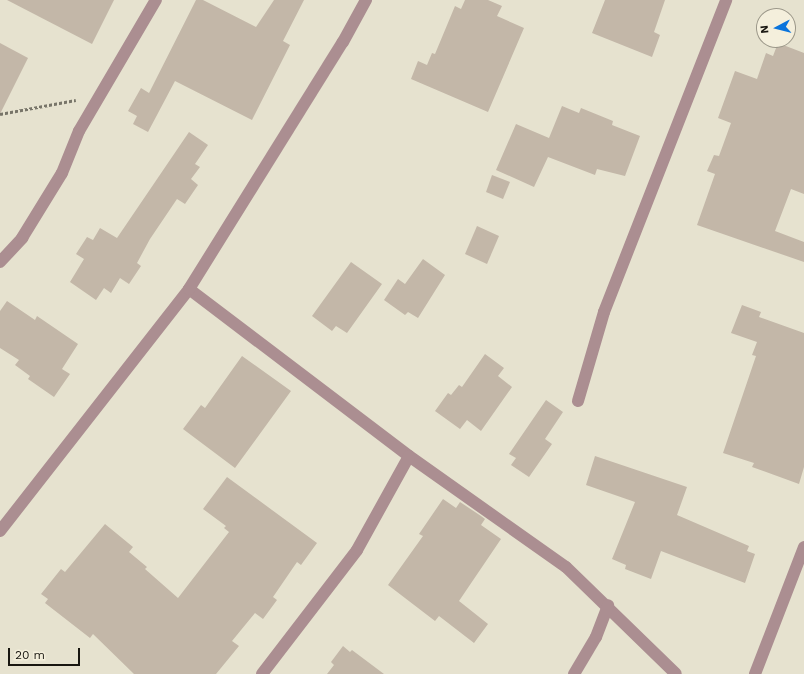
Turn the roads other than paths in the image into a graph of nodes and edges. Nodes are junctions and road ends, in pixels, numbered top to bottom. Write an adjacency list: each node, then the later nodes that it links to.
1 (156, 0): 4 (street)
2 (366, 0): 5 (street)
3 (726, 0): 6 (street)
4 (0, 262)
5 (189, 289): 7 (street); 8 (street)
6 (578, 401)
7 (409, 456): 10 (street); 11 (street)
8 (0, 531)
9 (804, 547): 14 (street)
10 (608, 605): 12 (street); 13 (street)
11 (262, 674)
12 (574, 674)
13 (676, 674)
14 (755, 674)

